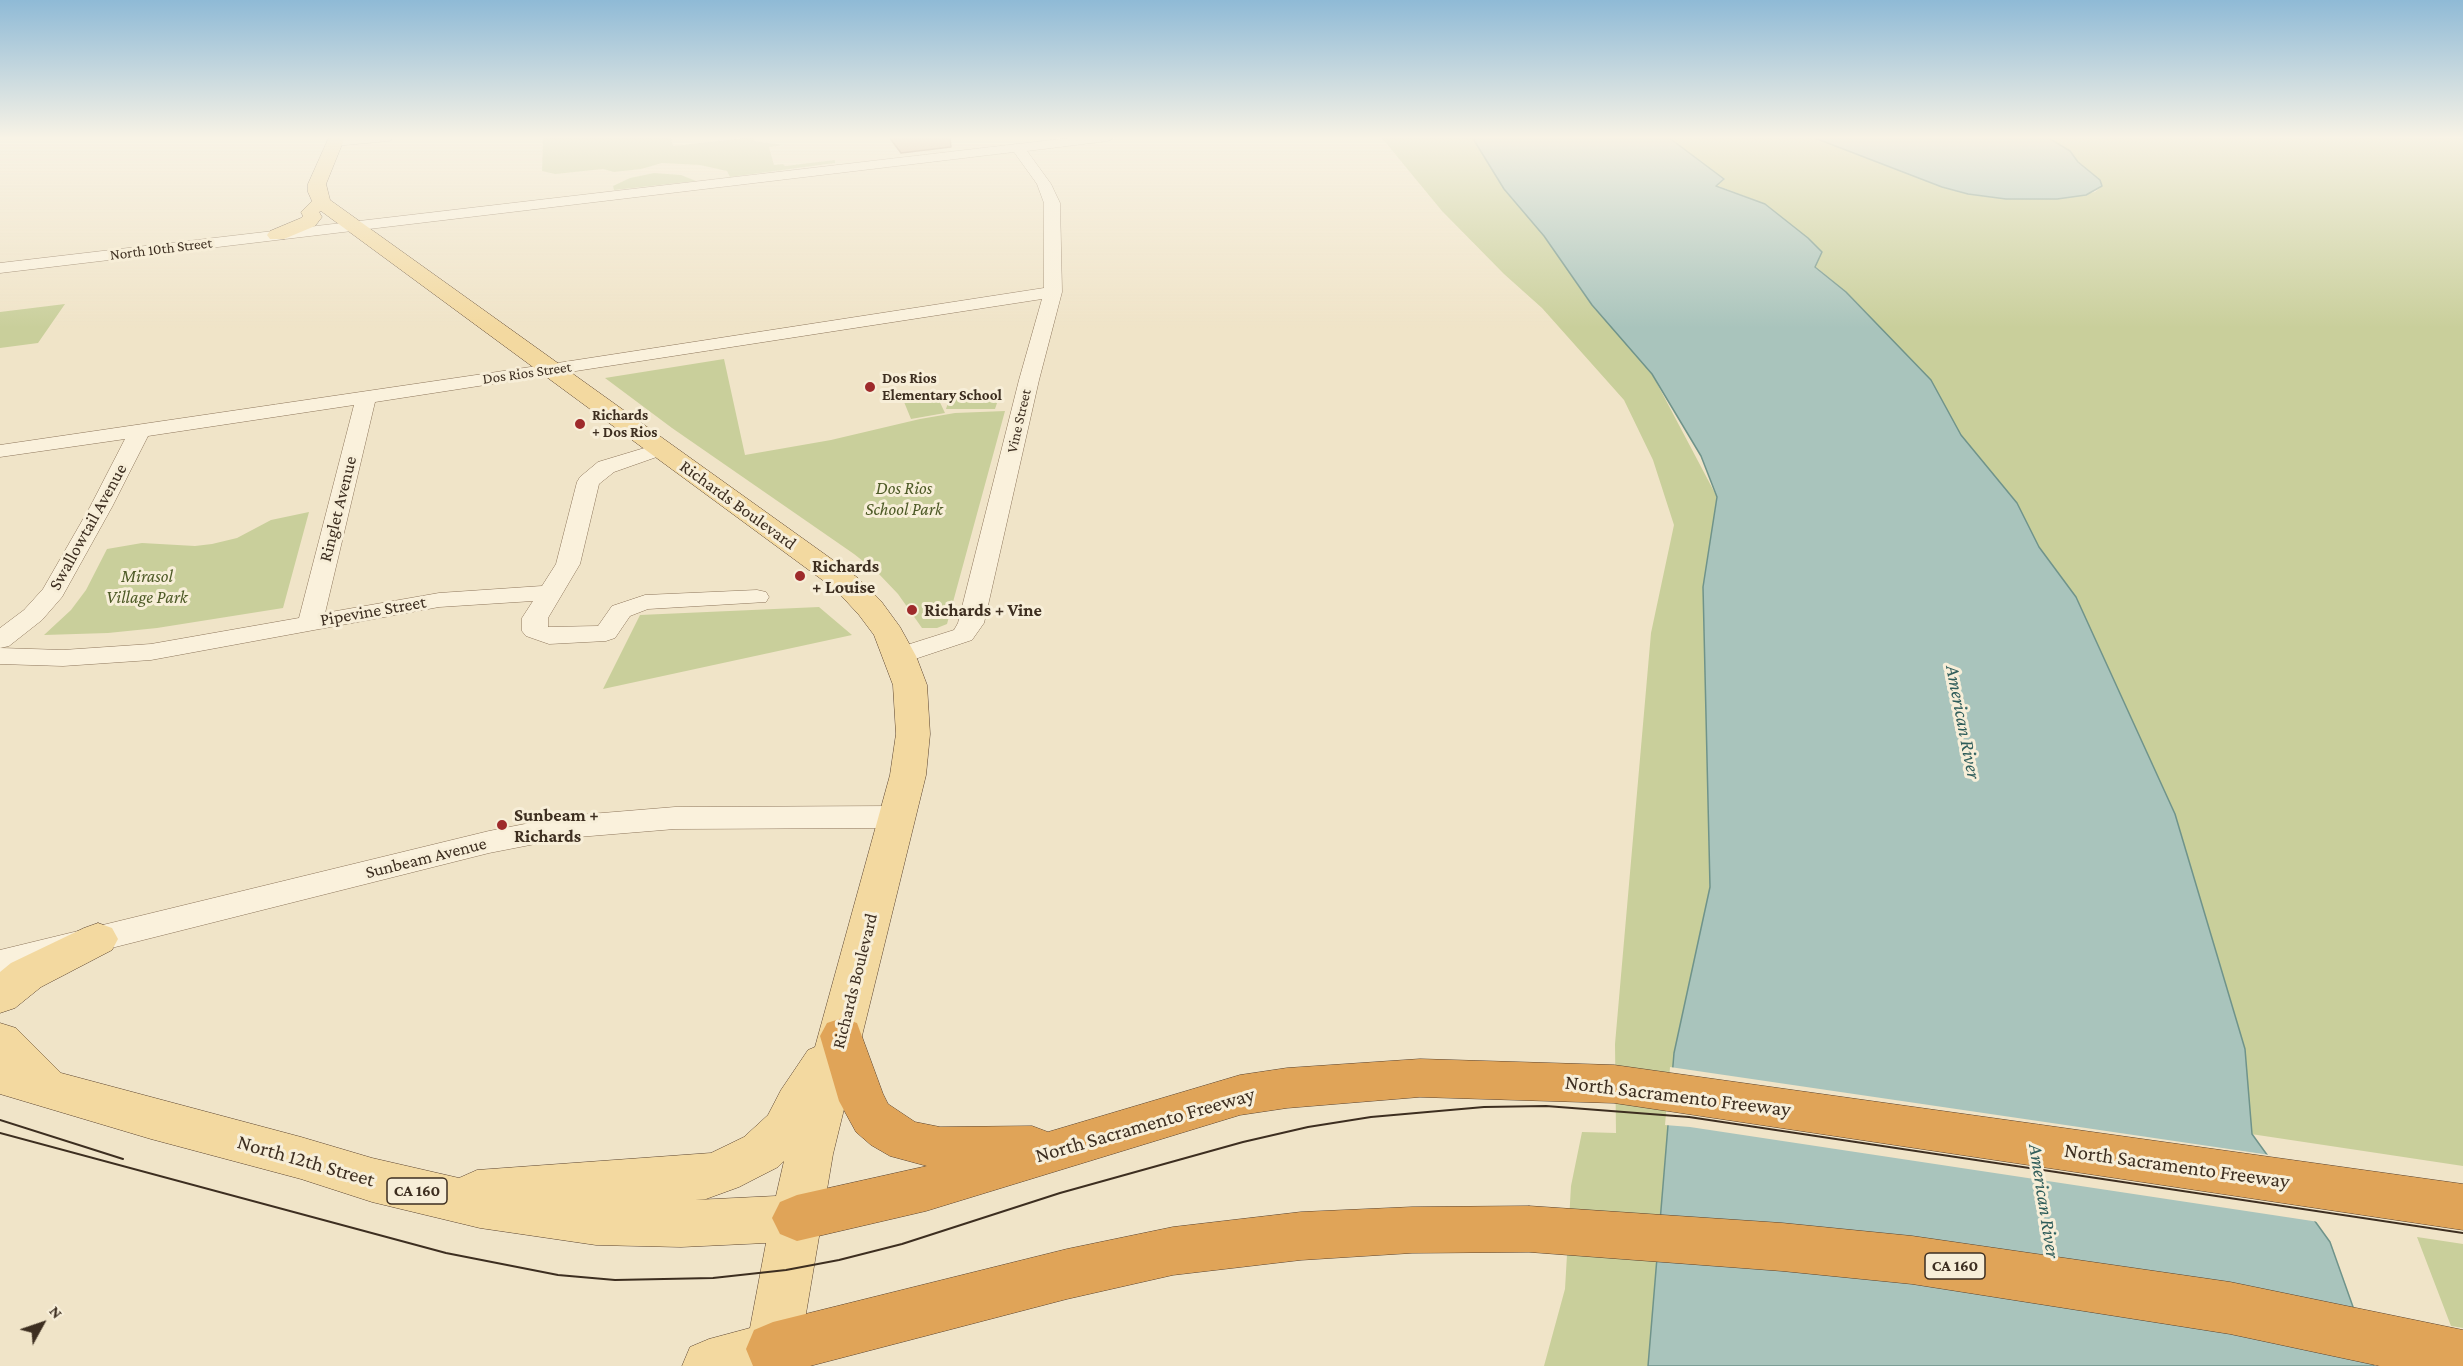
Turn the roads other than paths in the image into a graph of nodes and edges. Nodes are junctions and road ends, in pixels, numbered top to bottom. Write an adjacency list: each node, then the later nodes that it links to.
1 (565, 201): 4 (street, North 10th Street)
2 (1051, 201): 7 (street, Vine Street)
3 (322, 203): 4 (main road, Richards Boulevard); 5 (main road)
4 (352, 226): 5 (street, North 10th Street); 8 (main road, Richards Boulevard)
5 (277, 235): 6 (street, North 10th Street)
6 (0, 268)
7 (1053, 292): 8 (street, Dos Rios Street); 18 (street, Vine Street)
8 (551, 370): 9 (street, Dos Rios Street); 11 (main road, Richards Boulevard)
9 (366, 396): 10 (street, Dos Rios Street); 15 (street, Ringlet Avenue)
10 (140, 430): 12 (street, Dos Rios Street); 16 (street, Swallowtail Avenue)
11 (661, 449): 13 (street); 18 (main road, Richards Boulevard)
12 (0, 451)
13 (549, 593): 14 (street); 15 (street, Pipevine Street)
14 (757, 597)
15 (310, 623): 17 (street, Pipevine Street)
16 (0, 640)
17 (0, 656)
18 (900, 656): 19 (main road, Richards Boulevard)
19 (897, 817): 20 (street, Sunbeam Avenue); 23 (main road, Richards Boulevard)
20 (98, 939): 21 (street, Sunbeam Avenue); 22 (main road)
21 (0, 963)
22 (0, 996)
23 (842, 1036): 27 (highway); 28 (main road); 30 (main road, Richards Boulevard)
24 (0, 1041): 26 (main road)
25 (0, 1075): 26 (main road, North 12th Street / CA 160)
26 (48, 1090): 28 (main road, North 12th Street / CA 160)
27 (1067, 1147): 29 (highway, North Sacramento Freeway); 30 (highway, North Sacramento Freeway / CA 160)
28 (437, 1195): 30 (main road, North 12th Street / CA 160)
29 (2463, 1208)
30 (797, 1218): 32 (main road, Richards Boulevard)
31 (2376, 1337): 32 (highway, CA 160); 33 (highway, CA 160); 35 (highway)
32 (773, 1349): 34 (main road)
33 (2463, 1357)
34 (709, 1366)
35 (2420, 1366)

